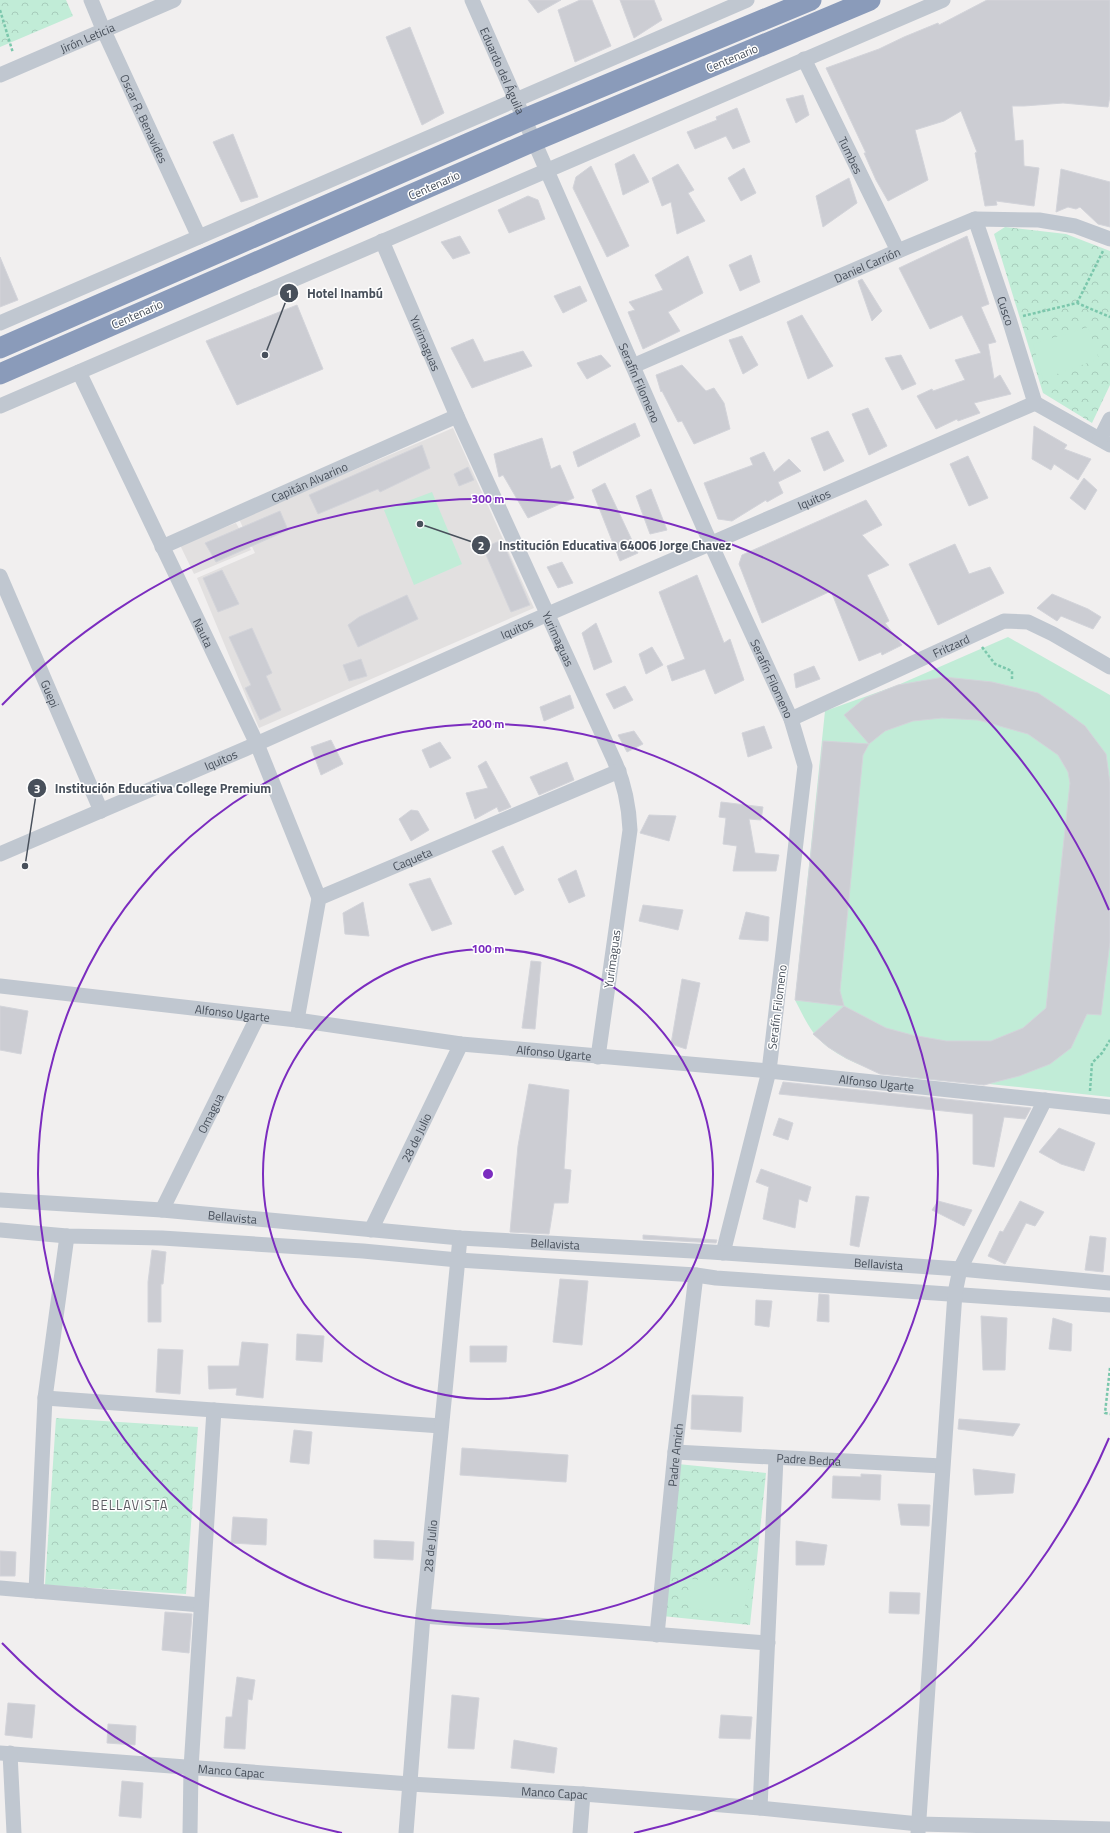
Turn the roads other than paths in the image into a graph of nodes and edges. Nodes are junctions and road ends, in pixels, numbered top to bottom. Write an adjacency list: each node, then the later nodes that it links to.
1 (92, 0): 8 (street, Oscar R. Benavides)
2 (174, 0): 8 (street, Jirón Leticia)
3 (472, 0): 11 (street, Eduardo del Águila)
4 (747, 0): 11 (street)
5 (810, 0): 12 (highway, Centenario)
6 (870, 0): 13 (highway, Centenario)
7 (943, 0): 9 (street)
8 (103, 30): 10 (street, Jirón Leticia); 16 (street, Oscar R. Benavides)
9 (804, 59): 14 (street); 19 (street, Tumbes)
10 (0, 75)
11 (515, 99): 12 (street, Eduardo del Águila); 16 (street)
12 (524, 119): 13 (street, Eduardo del Águila); 21 (highway, Centenario)
13 (534, 141): 14 (street, Serafín Filomeno); 24 (highway, Centenario)
14 (546, 170): 18 (street); 22 (street, Serafín Filomeno)
15 (975, 219): 17 (street, Daniel Carrión); 19 (street, Daniel Carrión); 25 (street, Cusco)
16 (199, 237): 20 (street)
17 (1110, 239)
18 (382, 241): 23 (street); 27 (street, Yurimaguas)
19 (898, 251): 22 (street, Daniel Carrión)
20 (0, 323)
21 (0, 348)
22 (633, 366): 30 (street, Serafín Filomeno)
23 (79, 372): 26 (street); 31 (street, Nauta)
24 (0, 374)
25 (1034, 403): 29 (street); 30 (street, Iquitos)
26 (0, 406)
27 (457, 416): 31 (street, Capitán Alvarino); 33 (street, Yurimaguas)
28 (1110, 419): 29 (street)
29 (1105, 442)
30 (710, 542): 33 (street, Iquitos); 35 (street, Serafín Filomeno)
31 (162, 547): 36 (street, Nauta)
32 (0, 576): 38 (street, Guepi)
33 (548, 614): 36 (street, Iquitos); 37 (street, Yurimaguas)
34 (1110, 667): 35 (street, Fritzard)
35 (791, 719): 46 (street, Serafín Filomeno)
36 (257, 744): 38 (street, Iquitos); 40 (street, Nauta)
37 (619, 770): 40 (street, Caqueta); 45 (street, Yurimaguas)
38 (101, 811): 39 (street, Iquitos)
39 (0, 854)
40 (319, 898): 43 (street)
41 (0, 986): 42 (street, Alfonso Ugarte)
42 (258, 1016): 43 (street, Alfonso Ugarte); 50 (street, Omagua)
43 (297, 1020): 44 (street, Alfonso Ugarte)
44 (461, 1044): 45 (street, Alfonso Ugarte); 52 (street, 28 de Julio)
45 (598, 1056): 46 (street, Alfonso Ugarte)
46 (769, 1071): 47 (street, Alfonso Ugarte); 55 (street, Serafín Filomeno)
47 (1045, 1100): 48 (street, Alfonso Ugarte); 57 (street)
48 (1110, 1107)
49 (0, 1200): 50 (street, Bellavista)
50 (162, 1210): 52 (street, Bellavista)
51 (0, 1230): 53 (street, Bellavista)
52 (371, 1230): 54 (street, Bellavista)
53 (67, 1236): 56 (street, Bellavista); 62 (street)
54 (460, 1238): 55 (street, Bellavista); 56 (street, 28 de Julio)
55 (723, 1253): 57 (street, Bellavista)
56 (458, 1260): 58 (street, Bellavista); 64 (street, 28 de Julio)
57 (960, 1269): 59 (street, Bellavista); 60 (street)
58 (696, 1275): 60 (street, Bellavista); 65 (street, Padre Amich)
59 (1110, 1283)
60 (955, 1293): 61 (street, Bellavista); 67 (street)
61 (1110, 1305)
62 (45, 1398): 63 (street); 69 (street)
63 (214, 1410): 64 (street); 70 (street)
64 (441, 1426): 71 (street, 28 de Julio)
65 (675, 1452): 66 (street, Padre Bedna); 72 (street, Padre Amich)
66 (776, 1458): 67 (street, Padre Bedna); 73 (street)
67 (942, 1466): 79 (street)
68 (0, 1588): 69 (street)
69 (36, 1591): 70 (street)
70 (201, 1605): 75 (street)
71 (423, 1616): 72 (street); 76 (street, 28 de Julio)
72 (657, 1635): 73 (street)
73 (768, 1643): 78 (street)
74 (5, 1753): 75 (street, Manco Capac); 81 (street)
75 (191, 1768): 76 (street, Manco Capac); 82 (street)
76 (410, 1784): 77 (street, Manco Capac); 83 (street, 28 de Julio)
77 (583, 1794): 78 (street, Manco Capac); 84 (street)
78 (760, 1808): 79 (street, Manco Capac)
79 (918, 1828): 80 (street, Manco Capac)
80 (1110, 1829)
81 (14, 1833)
82 (190, 1833)
83 (406, 1833)
84 (580, 1833)

